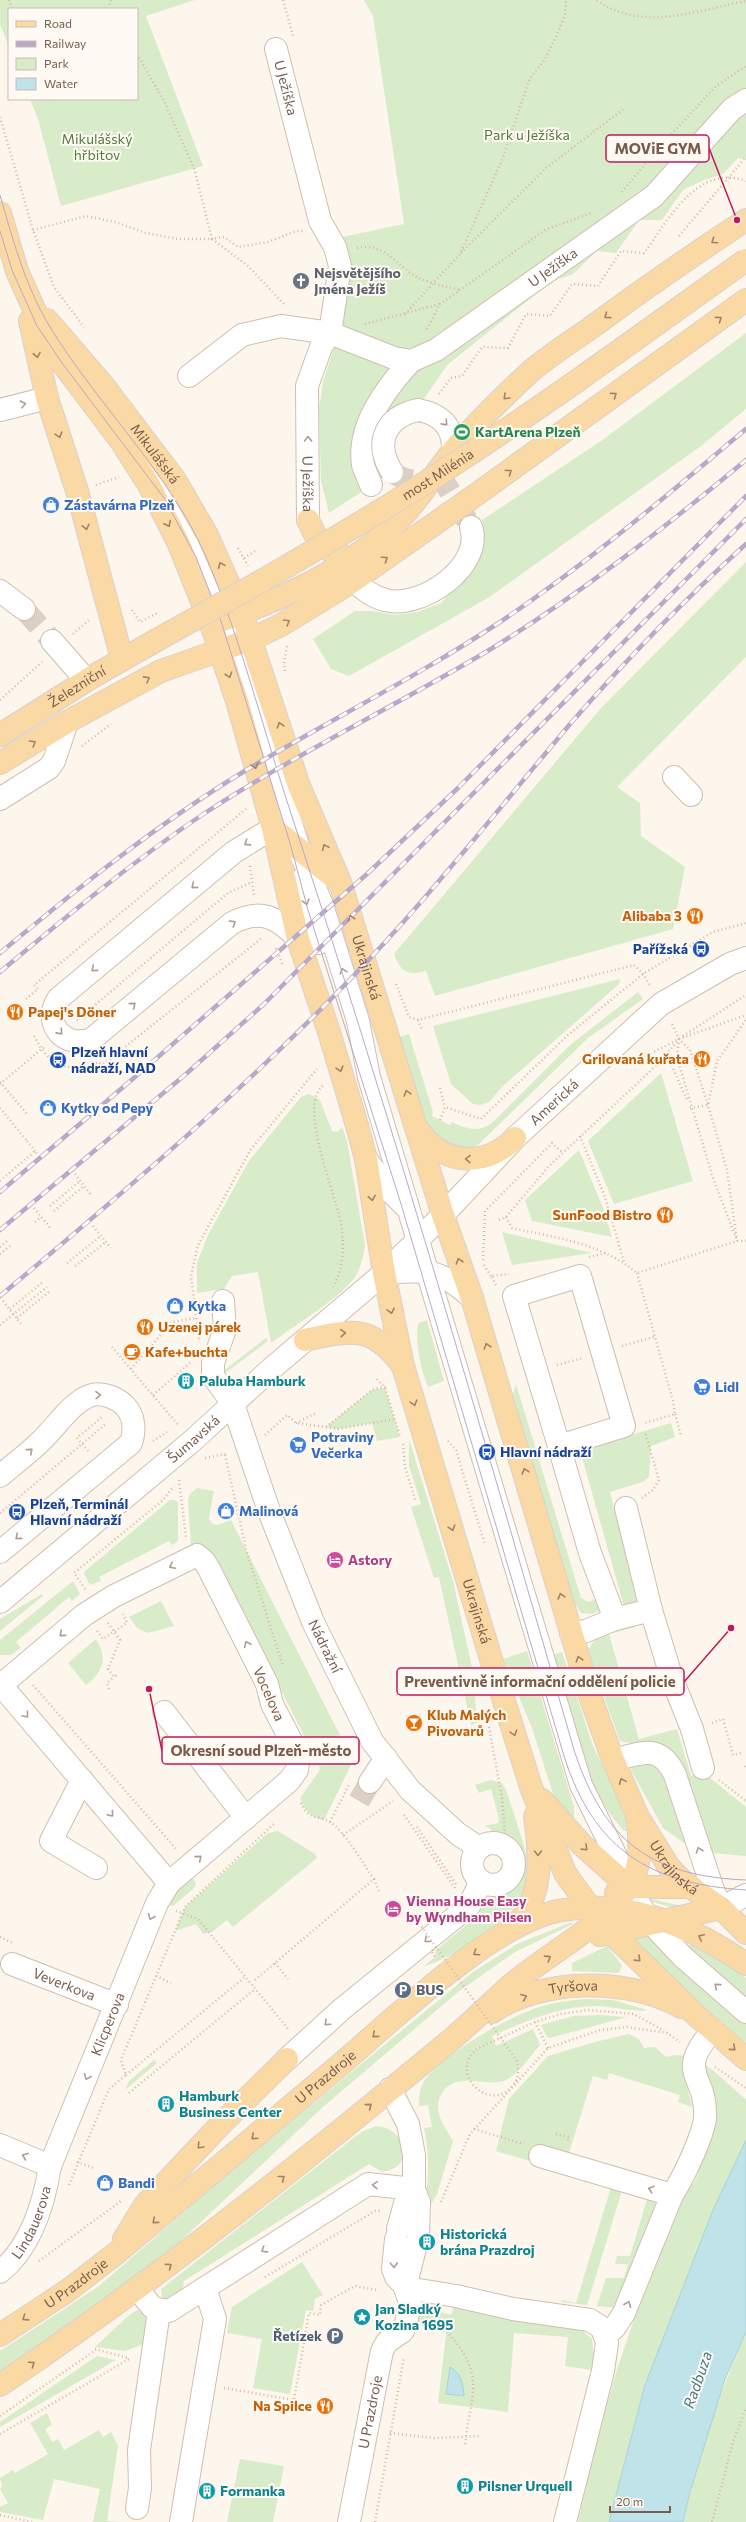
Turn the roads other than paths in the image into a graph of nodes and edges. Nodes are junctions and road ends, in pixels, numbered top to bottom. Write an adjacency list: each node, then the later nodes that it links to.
1 (276, 49): 8 (street, U Ježíška)
2 (746, 100): 9 (street, U Ježíška)
3 (0, 213): 6 (main road, Mikulášská)
4 (746, 220): 14 (main road, one-way to 14)
5 (746, 260): 23 (main road, most Milénia, bridge)
6 (25, 290): 11 (main road, one-way to 11); 22 (main road, Mikulášská, one-way to 22); 22 (main road, Mikulášská)
7 (746, 300): 19 (main road, one-way to 7)
8 (330, 333): 9 (street); 10 (street); 16 (street, U Ježíška, one-way to 8)
9 (411, 361): 12 (street)
10 (189, 376)
11 (47, 398): 13 (street, one-way to 11); 26 (main road, one-way to 26)
12 (424, 407): 14 (street, one-way to 14); 15 (street, bridge)
13 (0, 410)
14 (453, 451): 18 (main road)
15 (392, 472)
16 (308, 520): 18 (main road)
17 (471, 527): 19 (street)
18 (365, 549): 22 (main road)
19 (353, 581): 25 (main road, one-way to 19)
20 (0, 590): 21 (street)
21 (24, 609)
22 (227, 619): 25 (main road, Mikulášská); 25 (main road, Mikulášská)
23 (155, 641): 26 (main road, Železniční)
24 (55, 645): 27 (street)
25 (236, 645): 28 (main road, one-way to 25); 34 (main road, Ukrajinská, one-way to 34); 35 (street); 36 (main road, Ukrajinská, one-way to 25)
26 (122, 659): 27 (main road, Železniční)
27 (86, 680): 29 (main road, Železniční)
28 (67, 722): 30 (main road, one-way to 28); 33 (street)
29 (0, 735)
30 (0, 763)
31 (674, 778): 32 (street)
32 (691, 795)
33 (0, 799)
34 (273, 828): 35 (main road); 37 (main road, Ukrajinská); 37 (street, one-way to 37)
35 (300, 849): 36 (main road); 42 (street)
36 (340, 882): 39 (main road, Ukrajinská, one-way to 36)
37 (298, 939): 41 (main road, Ukrajinská, one-way to 41)
38 (746, 958): 40 (street, Americká)
39 (419, 1130): 40 (main road, one-way to 39); 43 (main road, Ukrajinská)
40 (515, 1138): 43 (street, Americká)
41 (366, 1159): 42 (street); 46 (main road, Ukrajinská, one-way to 46)
42 (409, 1209): 43 (street); 44 (street)
43 (443, 1215): 44 (street, Americká); 47 (main road, Ukrajinská, one-way to 43)
44 (418, 1239): 45 (street); 46 (street, Americká)
45 (427, 1271): 46 (street); 47 (street); 75 (street)
46 (384, 1273): 49 (street, Šumavská); 50 (main road, Ukrajinská, one-way to 50)
47 (472, 1298): 59 (main road, Ukrajinská, one-way to 47)
48 (224, 1301): 51 (street, Nádražní)
49 (305, 1340): 50 (main road, one-way to 50); 51 (street, Šumavská)
50 (403, 1366): 67 (main road, Ukrajinská, one-way to 67)
51 (233, 1404): 56 (street, Šumavská); 62 (street, Nádražní)
52 (559, 1446): 52 (street); 58 (street)
53 (0, 1476): 55 (street, one-way to 55)
54 (626, 1508): 57 (street)
55 (0, 1552)
56 (0, 1602)
57 (651, 1610): 58 (street); 64 (street)
58 (615, 1619): 59 (street)
59 (571, 1633): 63 (main road, Ukrajinská, one-way to 59)
60 (1, 1685): 65 (street, Vocelova, one-way to 65); 69 (street, Vocelova, one-way to 60)
61 (164, 1712): 69 (street)
62 (386, 1758): 66 (street); 70 (street, Nádražní)
63 (613, 1760): 68 (main road, Ukrajinská, one-way to 63); 76 (street, one-way to 63)
64 (703, 1768)
65 (82, 1780): 71 (street); 73 (street, Vocelova, one-way to 73)
66 (361, 1782)
67 (531, 1787): 75 (main road, one-way to 75); 79 (main road, Ukrajinská); 81 (main road, one-way to 81)
68 (638, 1817): 75 (main road, Ukrajinská); 76 (main road, Ukrajinská)
69 (246, 1818): 73 (street, Vocelova, one-way to 69)
70 (479, 1848): 72 (street); 72 (street)
71 (96, 1868)
72 (481, 1881): 89 (street, one-way to 89)
73 (169, 1883): 85 (street, Klicperova, one-way to 85)
74 (746, 1886): 76 (street)
75 (628, 1887): 76 (main road); 79 (main road); 80 (street)
76 (702, 1887): 78 (main road, Ukrajinská)
77 (746, 1895): 78 (street)
78 (721, 1908): 80 (main road); 82 (main road)
79 (602, 1916): 80 (main road); 81 (main road, U Prazdroje); 87 (main road, Tyršova, one-way to 87); 88 (main road, one-way to 79)
80 (653, 1919): 84 (main road, one-way to 80); 86 (street, one-way to 80)
81 (508, 1931): 97 (main road, U Prazdroje, one-way to 97)
82 (746, 1933)
83 (13, 1953): 85 (street, Veverkova)
84 (746, 1964)
85 (117, 2005): 94 (street, Klicperova, one-way to 94)
86 (746, 2012)
87 (706, 2024): 88 (main road, Tyršova, one-way to 87); 90 (main road, Tyršova, one-way to 90); 96 (street)
88 (454, 2038): 91 (main road)
89 (287, 2059): 97 (main road, one-way to 97)
90 (746, 2059)
91 (390, 2089): 95 (street, U Prazdroje); 101 (main road, one-way to 91)
92 (0, 2145): 94 (street, one-way to 92)
93 (540, 2156): 96 (street, one-way to 93)
94 (50, 2166): 98 (street, Lindauerova)
95 (414, 2189): 99 (street, one-way to 99); 100 (street, U Prazdroje)
96 (672, 2195): 104 (street, one-way to 96)
97 (114, 2255): 103 (main road, U Prazdroje, one-way to 103)
98 (0, 2272)
99 (205, 2288): 102 (street); 107 (street)
100 (405, 2288): 104 (street); 108 (street, U Prazdroje)
101 (138, 2290): 102 (street); 105 (main road, one-way to 101)
102 (159, 2311): 106 (street)
103 (0, 2335)
104 (606, 2335): 109 (street)
105 (0, 2386)
106 (137, 2508)
107 (180, 2522)
108 (349, 2522)
109 (565, 2522)

